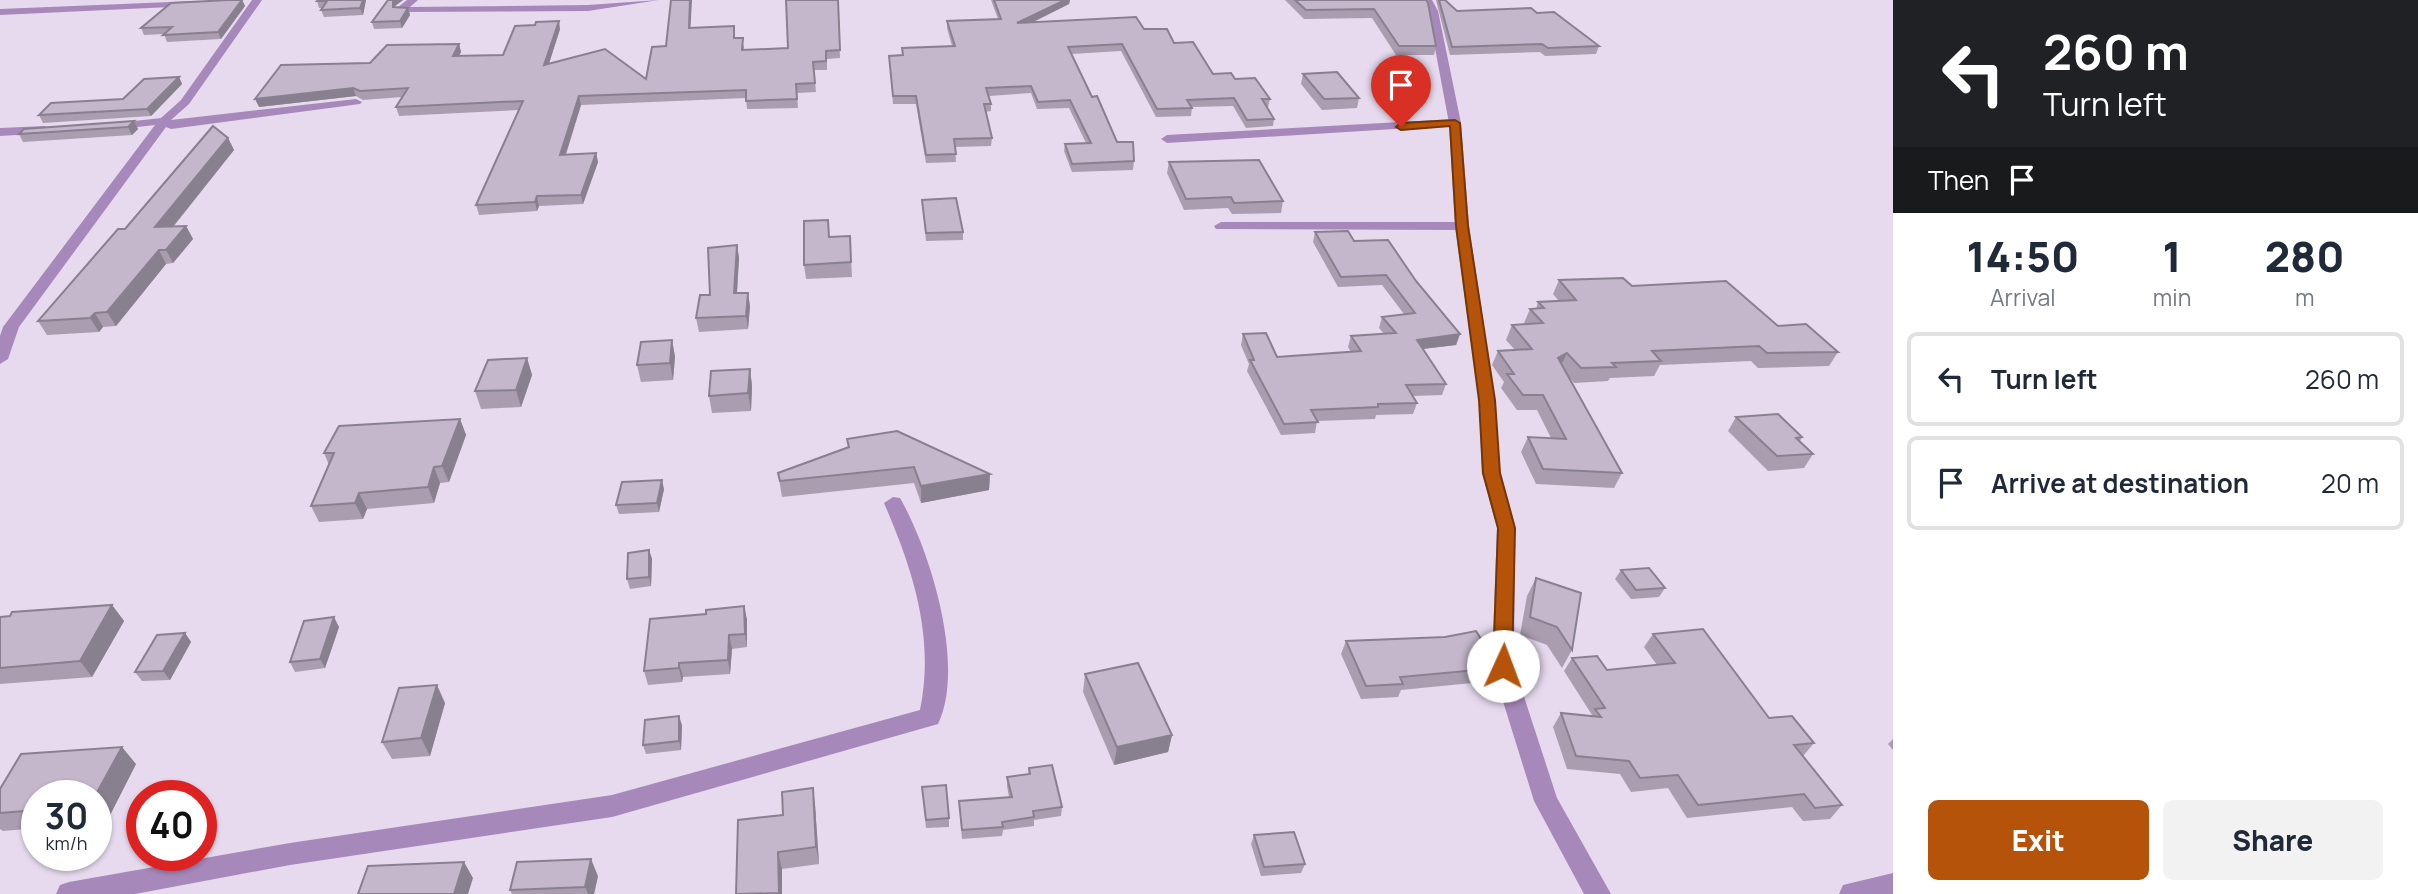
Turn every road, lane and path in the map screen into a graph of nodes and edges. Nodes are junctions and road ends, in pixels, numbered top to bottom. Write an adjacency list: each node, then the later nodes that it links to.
1 (413, 0): 2 (street)
2 (654, 0)
3 (1427, 0): 10 (street)
4 (259, 1): 6 (street); 9 (street)
5 (205, 2): 7 (street)
6 (244, 2)
7 (0, 12)
8 (356, 102): 9 (street)
9 (164, 121): 11 (street); 17 (street)
10 (1455, 123): 14 (street); 16 (street)
11 (97, 128)
12 (55, 130): 13 (street)
13 (0, 132)
14 (1167, 139)
15 (1221, 226): 16 (street)
16 (1462, 226): 21 (street)
17 (0, 359)
18 (893, 503): 20 (street)
19 (1893, 885): 22 (street)
20 (69, 894)
21 (1598, 894)
22 (1852, 894)

